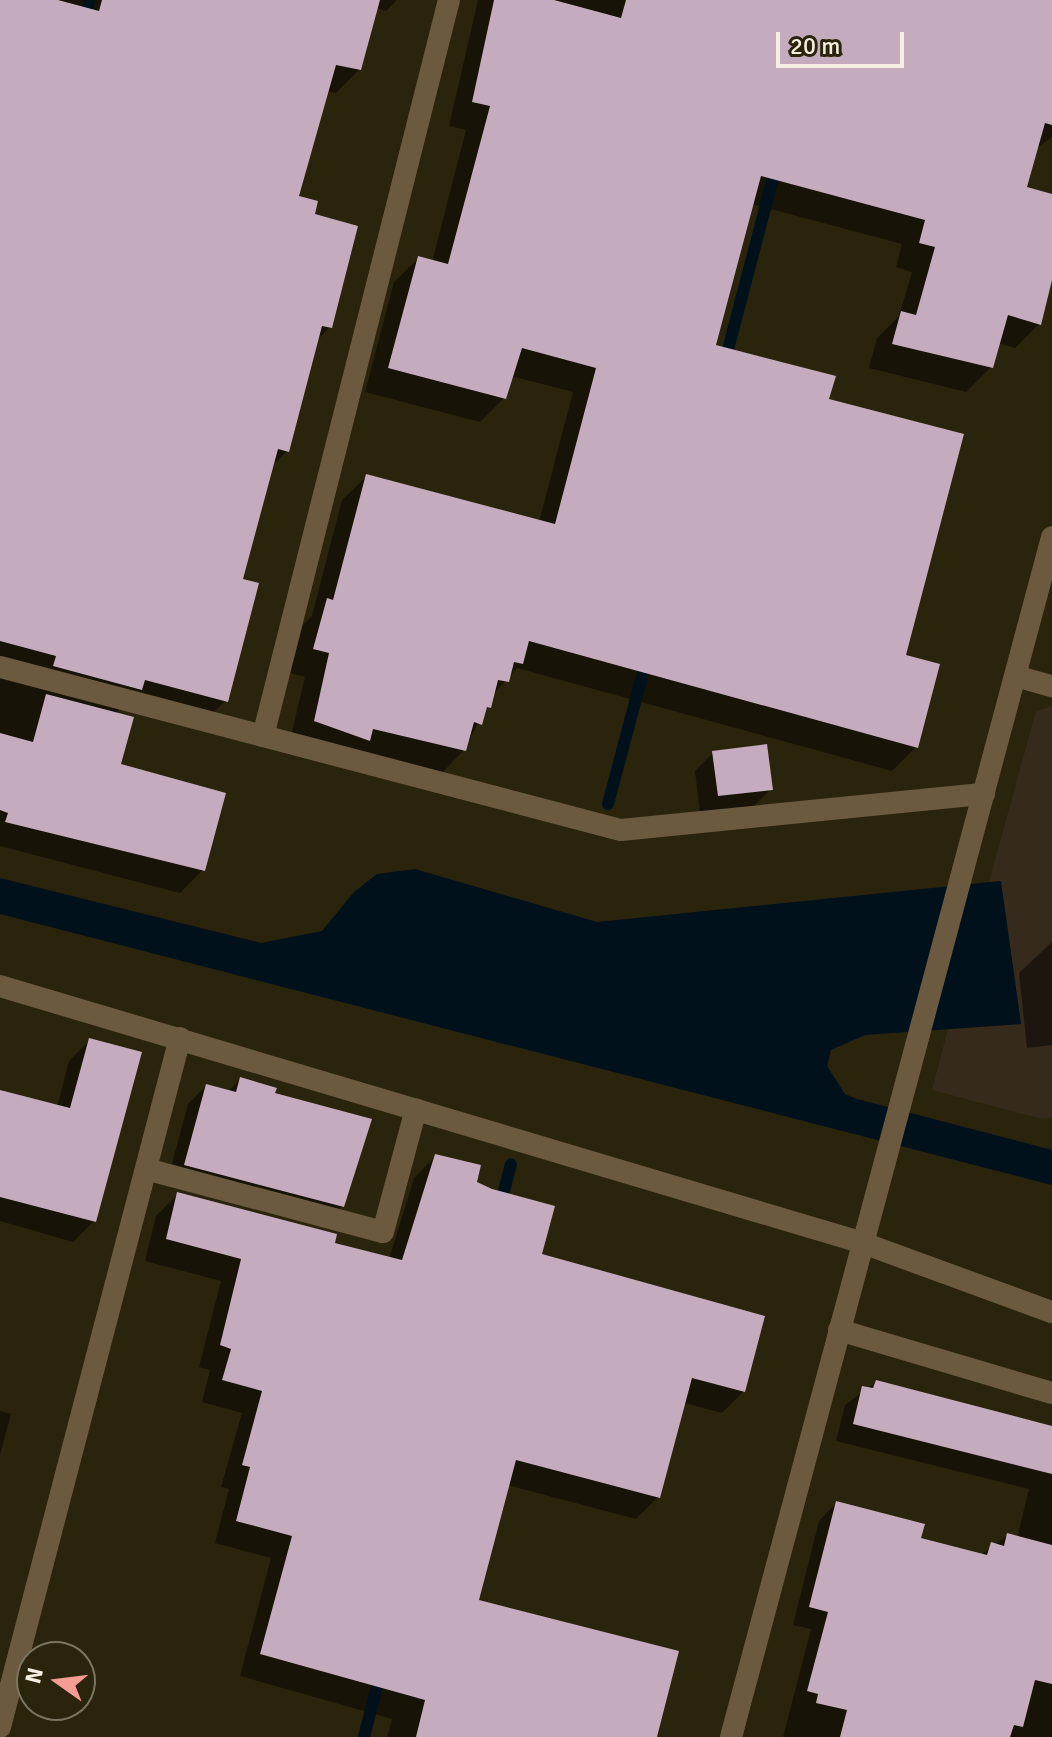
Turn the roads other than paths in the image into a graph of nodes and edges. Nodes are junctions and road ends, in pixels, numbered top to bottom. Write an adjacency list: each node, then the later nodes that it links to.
1 (449, 0): 6 (street)
2 (1052, 537): 4 (street)
3 (0, 667): 6 (street)
4 (1016, 676): 5 (street); 7 (street)
5 (1052, 686)
6 (263, 736): 7 (street)
7 (984, 794): 12 (street)
8 (0, 986): 9 (street)
9 (180, 1038): 10 (street); 11 (street)
10 (416, 1109): 11 (street); 12 (street)
11 (146, 1169): 16 (street)
12 (863, 1243): 13 (street); 14 (street)
13 (1052, 1312)
14 (839, 1330): 15 (street); 17 (street)
15 (1052, 1393)
16 (0, 1727)
17 (731, 1737)

